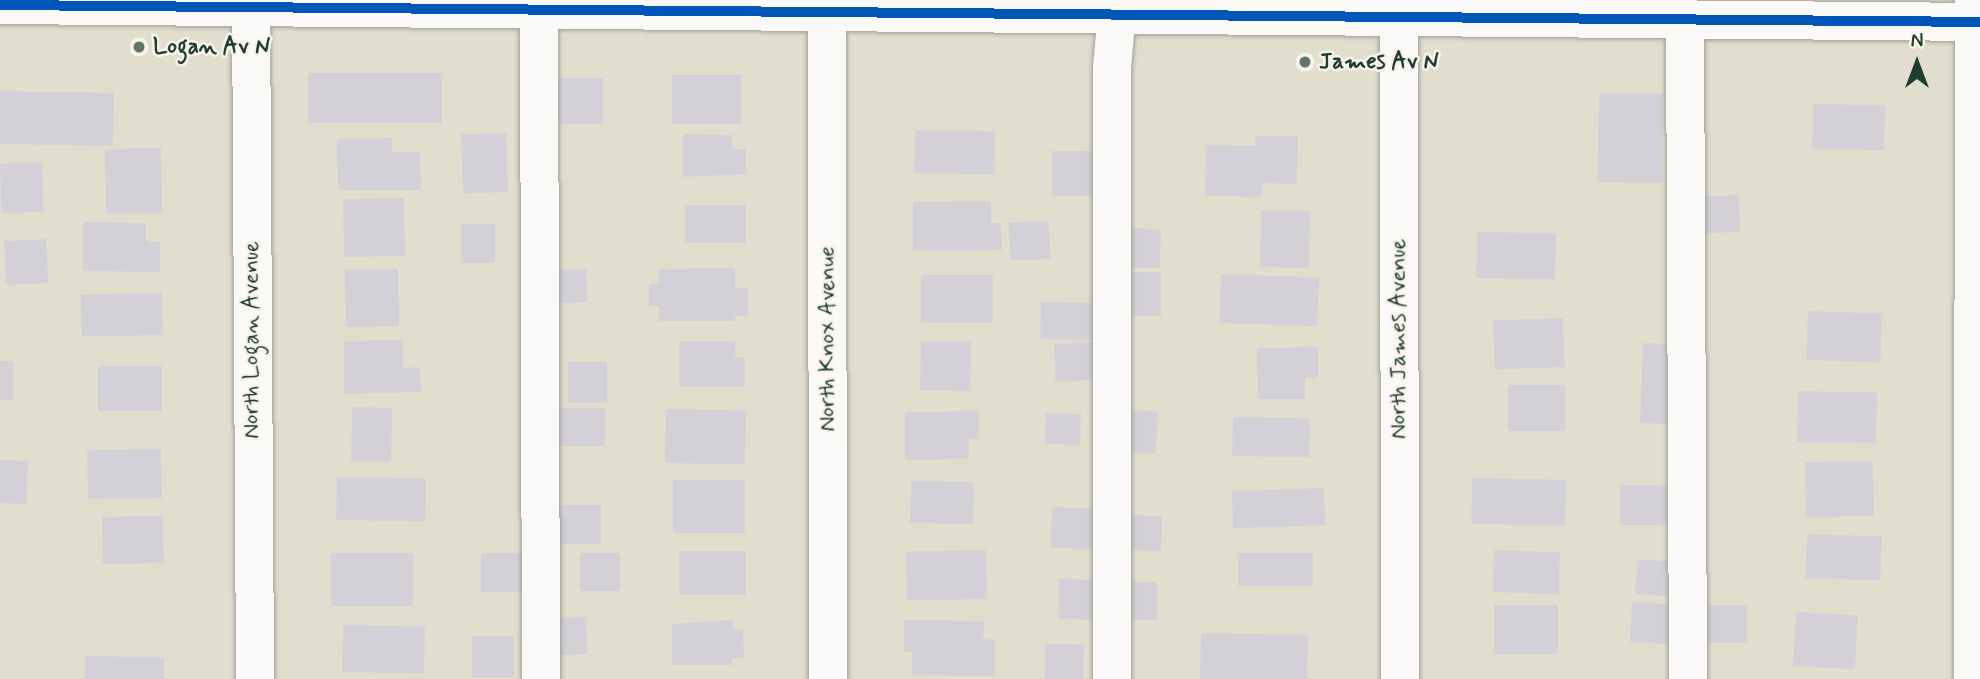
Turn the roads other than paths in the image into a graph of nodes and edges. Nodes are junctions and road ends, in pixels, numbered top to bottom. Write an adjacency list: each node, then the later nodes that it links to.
1 (251, 3): 2 (street); 3 (street); 14 (street, North Logan Avenue)
2 (0, 5)
3 (500, 5): 10 (street)
4 (608, 5): 7 (street); 10 (street)
5 (981, 6): 6 (street); 7 (street)
6 (1117, 6): 8 (street); 17 (street)
7 (827, 7): 16 (street, North Knox Avenue)
8 (1182, 7): 9 (street)
9 (1399, 8): 11 (street); 18 (street, North James Avenue)
10 (539, 10): 15 (street)
11 (1634, 10): 13 (street)
12 (1976, 15): 13 (street); 20 (street)
13 (1685, 20): 19 (street)
14 (255, 679)
15 (541, 679)
16 (828, 679)
17 (1112, 679)
18 (1400, 679)
19 (1688, 679)
20 (1973, 679)

